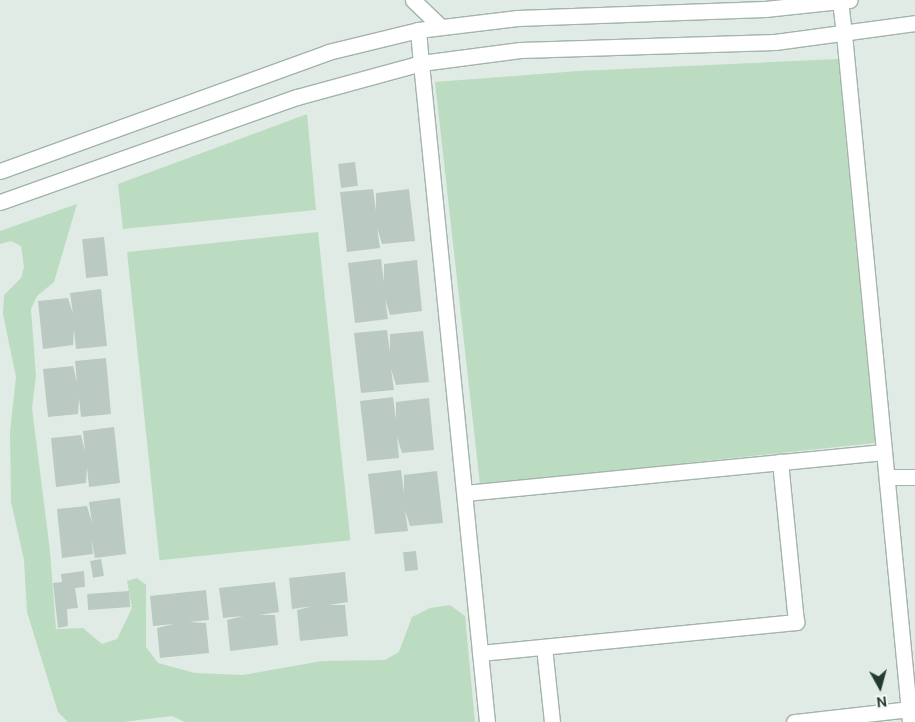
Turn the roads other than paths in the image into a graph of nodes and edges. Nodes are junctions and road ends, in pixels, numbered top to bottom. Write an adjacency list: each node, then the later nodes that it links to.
1 (413, 0): 4 (street)
2 (845, 1): 4 (street); 6 (street)
3 (915, 23): 6 (street)
4 (440, 26): 5 (street)
5 (418, 30): 7 (street); 8 (street)
6 (844, 34): 7 (street); 10 (street)
7 (422, 62): 9 (street); 14 (street)
8 (0, 171)
9 (0, 202)
10 (884, 452): 11 (street); 12 (street)
11 (780, 462): 14 (street); 15 (street)
12 (886, 477): 13 (street); 17 (street)
13 (915, 477)
14 (465, 493): 16 (street)
15 (544, 647): 16 (street); 19 (street)
16 (480, 653): 18 (street)
17 (910, 705): 20 (street)
18 (487, 722)
19 (552, 722)
20 (794, 722)

